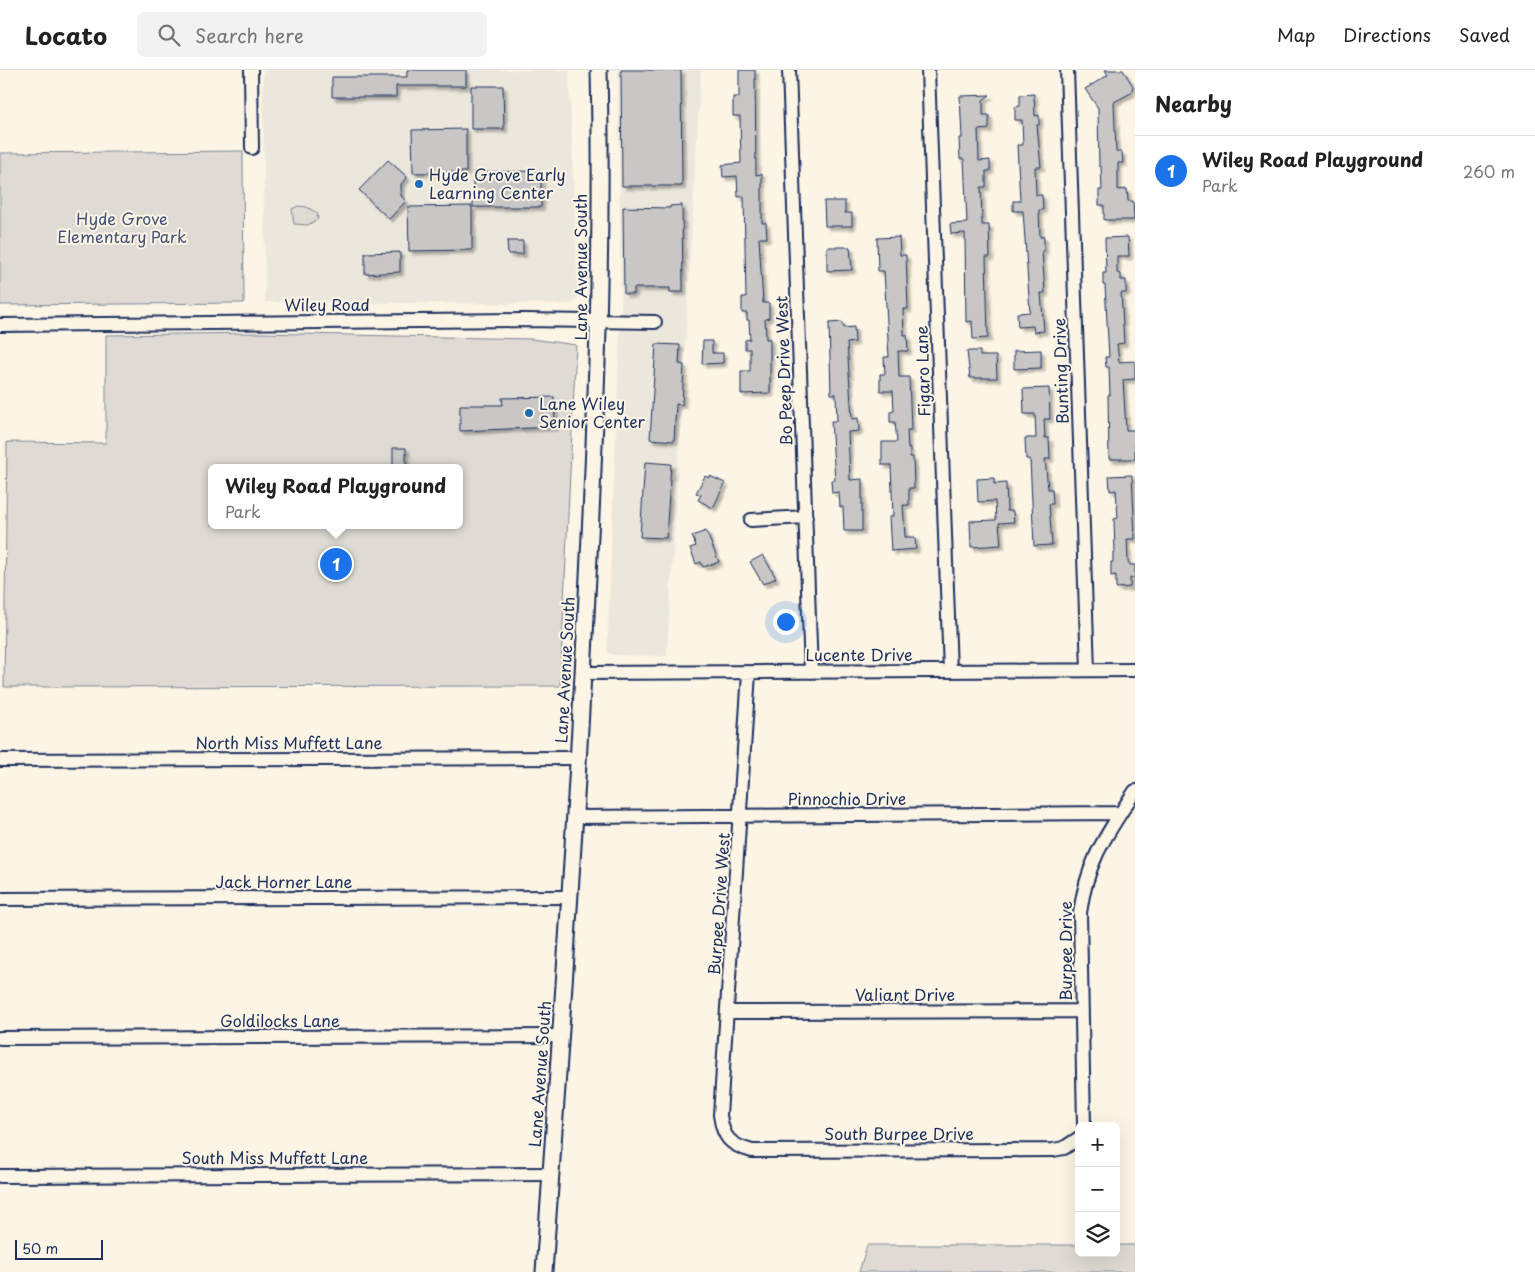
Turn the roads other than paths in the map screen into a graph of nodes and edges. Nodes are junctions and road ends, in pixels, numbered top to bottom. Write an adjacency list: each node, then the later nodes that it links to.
1 (251, 70): 6 (street)
2 (599, 70): 7 (main road, Lane Avenue South)
3 (789, 70): 10 (street, Bo Peep Drive West)
4 (928, 70): 14 (street, Figaro Lane)
5 (1067, 70): 12 (street, Bunting Drive)
6 (252, 148)
7 (599, 321): 8 (street, Wiley Road); 9 (street, Wiley Road); 16 (main road, Lane Avenue South)
8 (654, 322)
9 (0, 325)
10 (806, 517): 11 (street); 15 (street, Bo Peep Drive West)
11 (751, 520)
12 (1088, 670): 13 (street, Lucente Drive); 14 (street, Lucente Drive)
13 (1135, 670)
14 (950, 671): 15 (street, Lucente Drive)
15 (811, 672): 17 (street, Lucente Drive)
16 (583, 673): 17 (street, Lucente Drive); 18 (main road, Lane Avenue South)
17 (749, 673): 22 (street, Burpee Drive West)
18 (578, 758): 19 (street, North Miss Muffett Lane); 23 (main road, Lane Avenue South)
19 (0, 760)
20 (1135, 791): 21 (street, Burpee Drive)
21 (1120, 813): 22 (street, Pinnochio Drive); 26 (street, Burpee Drive)
22 (741, 816): 23 (street, Pinnochio Drive); 27 (street, Burpee Drive West)
23 (575, 817): 24 (main road, Lane Avenue South)
24 (569, 897): 25 (street, Jack Horner Lane); 28 (main road, Lane Avenue South)
25 (0, 899)
26 (1082, 1011): 27 (street, Valiant Drive); 30 (street, Burpee Drive)
27 (728, 1012): 31 (street, Burpee Drive West)
28 (561, 1036): 29 (street, Goldilocks Lane); 33 (main road, Lane Avenue South)
29 (0, 1038)
30 (1084, 1122)
31 (726, 1136): 32 (street, South Burpee Drive)
32 (1075, 1142)
33 (551, 1174): 34 (street, South Miss Muffett Lane); 35 (main road, Lane Avenue South)
34 (0, 1176)
35 (544, 1272)

